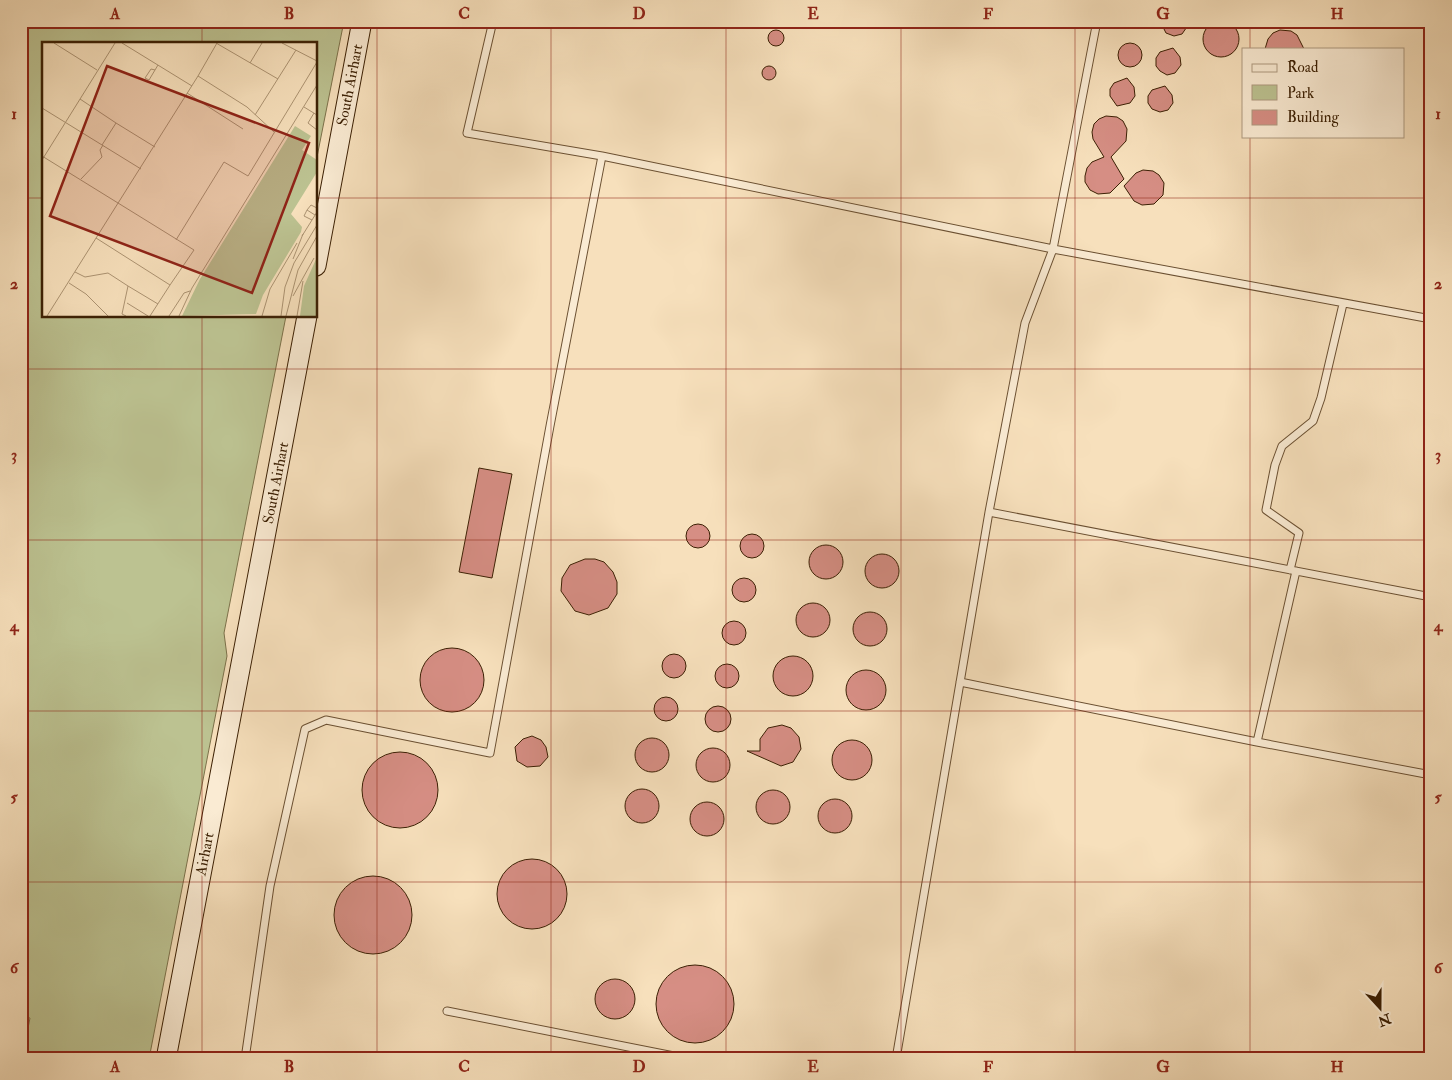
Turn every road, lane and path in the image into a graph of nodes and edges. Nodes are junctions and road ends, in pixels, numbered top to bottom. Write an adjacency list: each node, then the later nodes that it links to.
1 (362, 21): 6 (street, South Airhart)
2 (493, 21): 4 (lane)
3 (1097, 21): 5 (lane)
4 (602, 156): 5 (lane); 19 (lane)
5 (1053, 249): 7 (lane); 10 (lane)
6 (318, 255)
7 (1343, 304): 9 (lane); 11 (lane)
8 (307, 318): 13 (street, South Airhart)
9 (1431, 319)
10 (989, 512): 11 (lane); 14 (lane)
11 (1293, 570): 12 (lane); 15 (lane)
12 (1431, 597)
13 (245, 650): 18 (street, Airhart)
14 (960, 682): 15 (lane); 21 (lane)
15 (1257, 742): 16 (lane)
16 (1431, 775)
17 (447, 1011): 20 (lane)
18 (166, 1059)
19 (245, 1059)
20 (690, 1059)
21 (896, 1059)

